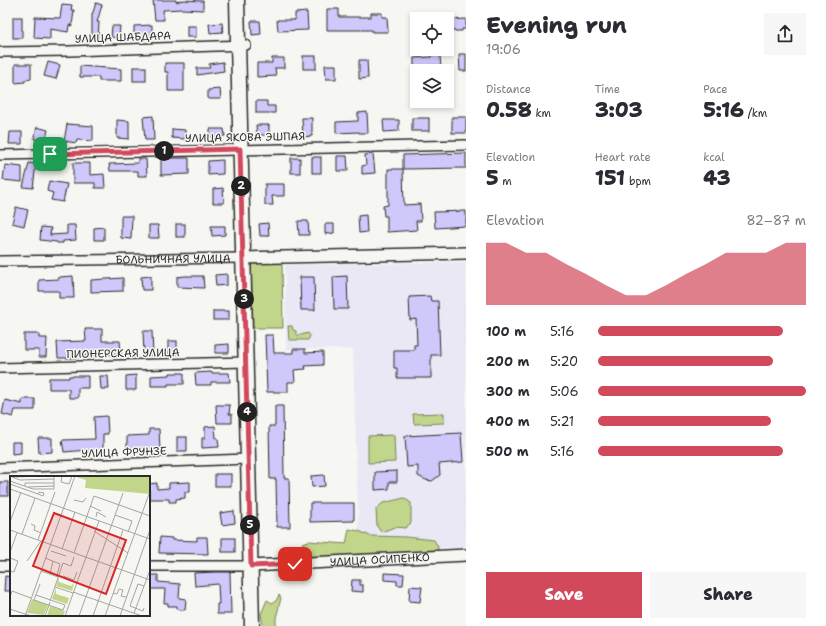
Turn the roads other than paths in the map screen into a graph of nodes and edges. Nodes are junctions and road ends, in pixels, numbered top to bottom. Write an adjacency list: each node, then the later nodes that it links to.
1 (237, 0): 2 (main road)
2 (242, 45): 3 (street, УЛИЦА ШАБДАРА); 5 (main road)
3 (0, 52)
4 (466, 145): 5 (street, УЛИЦА ЯКОВА ЭШПАЯ)
5 (240, 149): 6 (street, УЛИЦА ЯКОВА ЭШПАЯ); 8 (main road)
6 (0, 155)
7 (466, 253): 8 (street, БОЛЬНИЧНАЯ УЛИЦА)
8 (243, 258): 9 (street, БОЛЬНИЧНАЯ УЛИЦА); 10 (main road)
9 (0, 261)
10 (246, 362): 11 (street, ПИОНЕРСКАЯ УЛИЦА); 12 (main road)
11 (0, 368)
12 (248, 459): 13 (street, УЛИЦА ФРУНЗЕ); 16 (main road)
13 (0, 468)
14 (466, 555): 16 (street, УЛИЦА ОСИПЕНКО)
15 (150, 566): 16 (street, УЛИЦА ОСИПЕНКО)
16 (251, 566): 17 (main road)
17 (252, 626)

